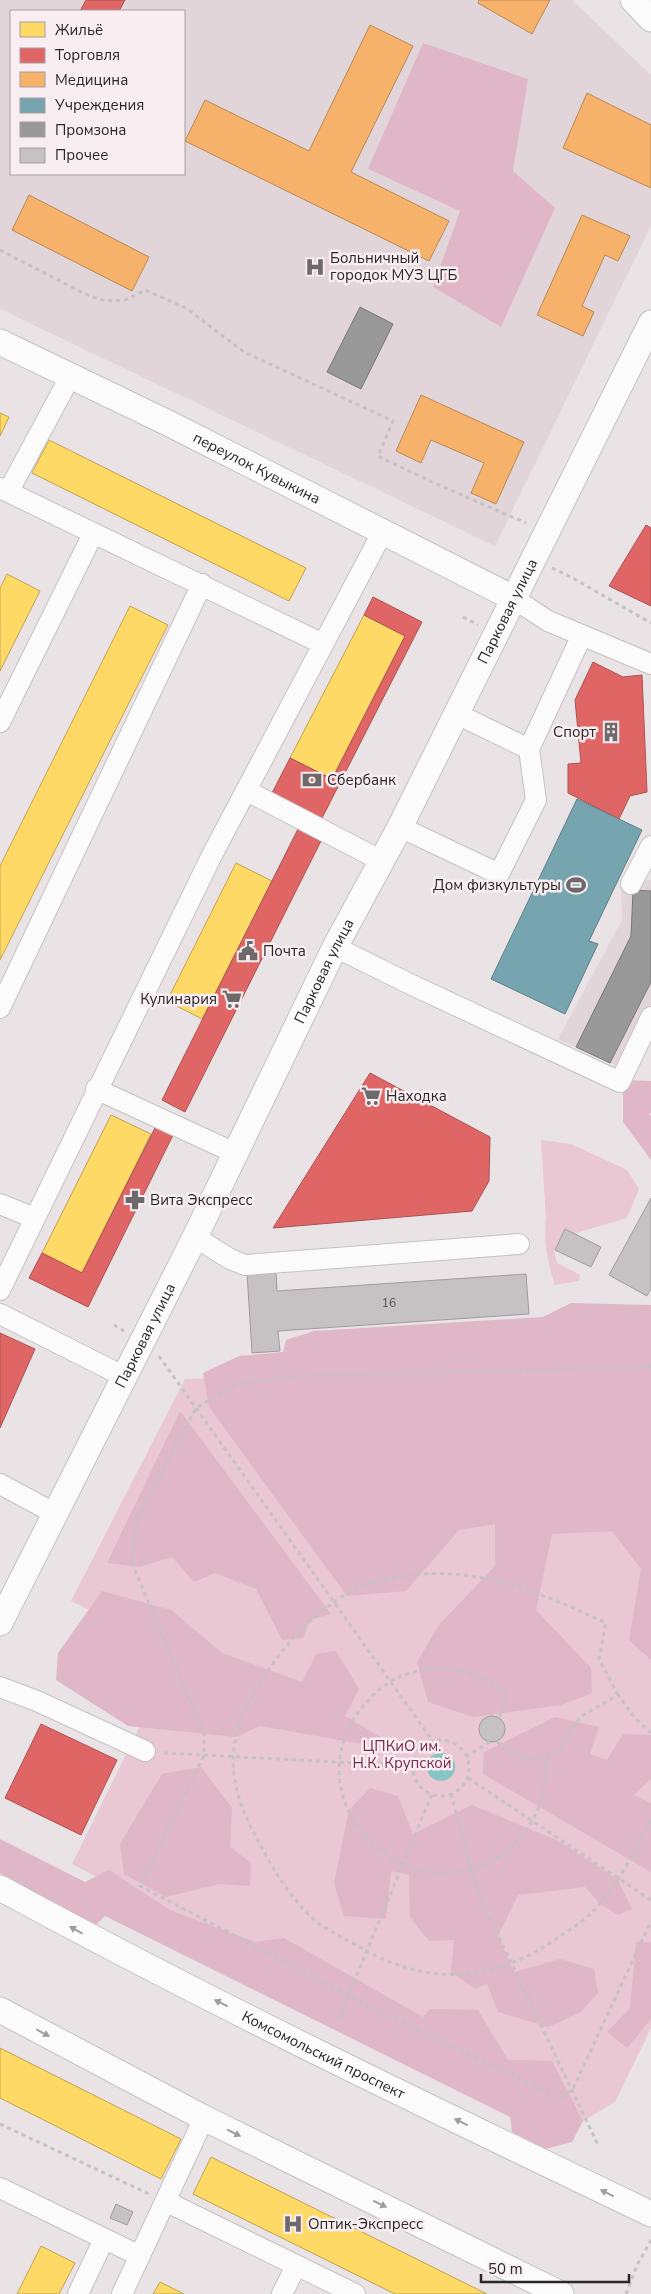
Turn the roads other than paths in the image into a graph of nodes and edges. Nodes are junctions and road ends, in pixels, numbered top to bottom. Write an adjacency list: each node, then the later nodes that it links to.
1 (633, 0): 2 (main road)
2 (651, 19)
3 (651, 323): 10 (main road, Парковая улица)
4 (0, 342): 5 (main road, переулок Кувыкина)
5 (70, 377): 6 (lane); 7 (main road, переулок Кувыкина)
6 (4, 490): 8 (lane)
7 (382, 533): 10 (main road, переулок Кувыкина); 12 (lane)
8 (93, 534): 9 (lane); 15 (lane)
9 (202, 584): 12 (lane); 23 (lane)
10 (513, 598): 11 (lane); 14 (main road, Парковая улица)
11 (582, 635): 13 (lane); 16 (lane)
12 (323, 644): 17 (lane)
13 (651, 664)
14 (457, 714): 16 (lane); 18 (main road, Парковая улица)
15 (0, 722)
16 (529, 749): 18 (lane)
17 (248, 791): 20 (lane); 25 (lane)
18 (400, 826): 20 (main road, Парковая улица)
19 (651, 846): 21 (lane)
20 (382, 861): 22 (main road, Парковая улица)
21 (631, 884)
22 (335, 947): 24 (lane); 26 (main road, Парковая улица)
23 (0, 1008)
24 (651, 1017)
25 (96, 1089): 26 (lane); 28 (lane)
26 (235, 1153): 29 (main road, Парковая улица)
27 (0, 1204): 28 (lane)
28 (34, 1218): 31 (lane)
29 (195, 1237): 30 (lane); 33 (main road, Парковая улица)
30 (519, 1244)
31 (0, 1290)
32 (0, 1314): 33 (lane)
33 (125, 1377): 35 (main road, Парковая улица)
34 (0, 1484): 35 (lane)
35 (56, 1514): 36 (main road, Парковая улица)
36 (0, 1623)
37 (0, 1687): 38 (lane)
38 (145, 1752)
39 (0, 1888): 44 (main road, Комсомольский проспект, one-way to 39)
40 (0, 2010): 41 (main road, one-way to 41)
41 (204, 2118): 43 (lane); 52 (main road, one-way to 52)
42 (0, 2188): 45 (lane)
43 (165, 2201): 46 (lane); 47 (lane)
44 (651, 2214)
45 (104, 2239): 46 (lane); 48 (lane)
46 (140, 2256): 49 (lane)
47 (296, 2266): 50 (lane); 51 (lane)
48 (78, 2294)
49 (122, 2294)
50 (282, 2294)
51 (355, 2294)
52 (561, 2294)

